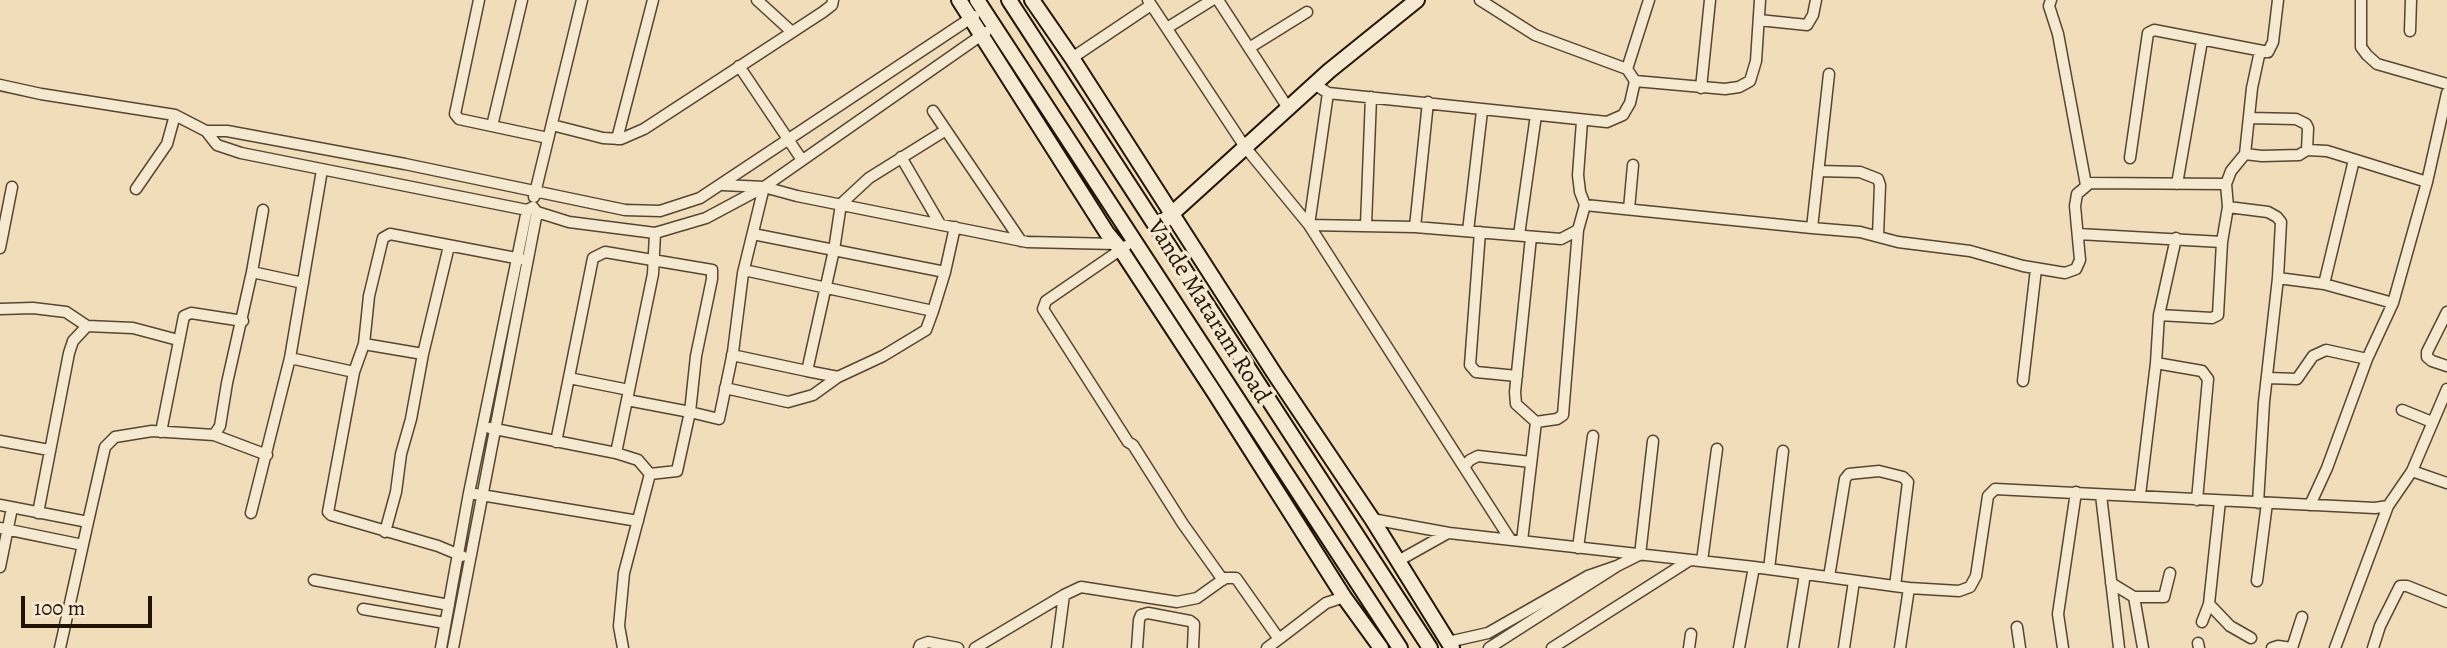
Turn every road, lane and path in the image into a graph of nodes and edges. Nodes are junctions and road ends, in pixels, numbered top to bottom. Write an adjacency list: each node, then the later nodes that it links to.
1 (479, 0): 55 (street)
2 (522, 0): 55 (street)
3 (582, 0): 54 (street)
4 (653, 0): 59 (street)
5 (757, 0): 30 (street)
6 (833, 0): 30 (street)
7 (960, 0): 24 (street)
8 (1009, 0): 91 (street, Vande Mataram Road)
9 (1032, 0): 35 (street)
10 (1212, 0): 28 (street)
11 (1218, 0): 33 (street)
12 (1417, 0): 43 (street)
13 (1480, 0): 37 (street)
14 (1649, 0): 37 (street)
15 (1710, 0): 42 (street)
16 (1760, 0): 26 (street)
17 (1816, 0): 26 (street)
18 (2278, 0): 34 (street)
19 (2361, 0): 40 (street)
20 (2411, 0): 29 (street)
21 (2039, 1): 23 (street)
22 (1149, 2): 28 (street); 35 (street)
23 (2050, 3): 74 (street)
24 (978, 9): 27 (street, Vande Mataram Road); 31 (street); 60 (street)
25 (1307, 12): 33 (street)
26 (1759, 20): 42 (street)
27 (995, 26): 31 (street); 104 (street, Vande Mataram Road)
28 (1167, 28): 61 (street)
29 (2410, 31)
30 (792, 32): 36 (street)
31 (983, 35): 66 (street); 108 (street)
32 (2202, 41): 34 (street); 65 (street); 72 (street)
33 (1249, 48): 47 (street)
34 (2260, 51): 52 (street)
35 (1072, 58): 86 (street)
36 (739, 66): 59 (street); 60 (street)
37 (1627, 69): 39 (street)
38 (1829, 74): 70 (street)
39 (1635, 81): 42 (street); 53 (street)
40 (2447, 84)
41 (0, 85): 50 (street)
42 (1701, 88)
43 (1322, 89): 45 (street); 47 (street); 88 (street)
44 (2447, 93): 71 (street)
45 (1371, 97): 46 (street); 89 (street)
46 (1428, 102): 49 (street); 92 (street)
47 (1288, 108): 61 (street)
48 (933, 111): 56 (street)
49 (1482, 111): 51 (street); 95 (street)
50 (175, 115): 57 (street); 78 (street)
51 (1536, 115): 53 (street); 100 (street)
52 (2250, 118): 62 (street); 63 (street)
53 (1582, 121): 81 (street)
54 (551, 125): 58 (street); 59 (street)
55 (492, 126): 58 (street)
56 (946, 130): 64 (street); 105 (street)
57 (206, 131): 69 (street); 79 (street)
58 (548, 138): 79 (street)
59 (617, 139)
60 (789, 140): 66 (street); 75 (street)
61 (1245, 147): 86 (street); 88 (street)
62 (2307, 150): 63 (street); 67 (street)
63 (2245, 154): 73 (street)
64 (901, 157): 80 (street); 87 (street)
65 (2130, 159)
66 (802, 160): 77 (street)
67 (2354, 160): 71 (street); 120 (street)
68 (1633, 165): 83 (street)
69 (322, 170): 85 (street); 119 (street)
70 (1818, 171): 93 (street); 101 (street)
71 (2427, 182): 122 (street)
72 (2177, 184): 73 (street); 74 (street)
73 (2226, 184): 82 (street)
74 (2086, 185): 99 (street)
75 (720, 186): 77 (street); 79 (street)
76 (12, 187): 109 (street)
77 (764, 187): 80 (street); 97 (street); 98 (street)
78 (136, 190)
79 (535, 192): 85 (street)
80 (841, 204): 87 (street); 110 (street)
81 (1585, 205): 83 (street); 94 (street)
82 (2228, 207): 106 (street); 118 (street)
83 (1629, 209): 93 (street)
84 (263, 210): 116 (street)
85 (532, 210): 97 (street); 111 (street); 112 (street)
86 (1171, 215): 91 (street); 183 (street)
87 (940, 224): 90 (street)
88 (1309, 225): 89 (street); 165 (street)
89 (1366, 225): 92 (street)
90 (955, 227): 105 (street); 117 (street)
91 (1155, 227): 241 (street, Vande Mataram Road)
92 (1415, 227): 95 (street)
93 (1812, 228): 101 (street)
94 (1578, 230): 102 (street); 149 (street)
95 (1468, 232): 96 (street)
96 (1480, 232): 100 (street); 139 (street)
97 (655, 233): 113 (street)
98 (753, 233): 110 (street); 115 (street)
99 (2078, 234): 103 (street); 114 (street)
100 (1519, 235): 102 (street)
101 (1878, 236): 114 (street)
102 (1531, 237): 139 (street)
103 (2176, 238): 106 (street); 126 (street)
104 (1135, 240): 108 (street); 240 (street, Vande Mataram Road)
105 (1021, 241): 108 (street)
106 (2222, 242): 126 (street)
107 (449, 246): 111 (street); 130 (street); 131 (street)
108 (1118, 247): 207 (street); 214 (street)
109 (0, 248)
110 (834, 250): 117 (street); 121 (street)
111 (517, 258): 112 (street); 151 (street)
112 (529, 261): 152 (street)
113 (654, 262): 141 (street); 145 (street); 148 (street)
114 (2036, 269): 143 (street)
115 (744, 270): 121 (street); 132 (street)
116 (252, 272): 119 (street); 127 (street)
117 (945, 272): 124 (street)
118 (2278, 278): 120 (street); 142 (street)
119 (303, 283): 133 (street)
120 (2324, 284): 122 (street)
121 (825, 288): 124 (street); 137 (street)
122 (2393, 303): 134 (street)
123 (0, 310): 128 (street)
124 (933, 311): 140 (street)
125 (2447, 312): 136 (street)
126 (2159, 315): 135 (street)
127 (243, 321): 129 (street); 154 (street)
128 (87, 326): 129 (street); 160 (street)
129 (178, 340): 153 (street)
130 (364, 344): 131 (street); 138 (street)
131 (423, 354): 187 (street)
132 (733, 355): 137 (street); 144 (street)
133 (290, 358): 138 (street); 163 (street)
134 (2367, 359): 142 (street); 178 (street)
135 (2156, 363): 173 (street); 174 (street)
136 (2447, 366)
137 (807, 370): 140 (street)
138 (354, 372): 187 (street)
139 (1517, 376): 149 (street)
140 (838, 377): 144 (street)
141 (569, 378): 145 (street); 158 (street)
142 (2268, 378): 176 (street)
143 (2023, 381)
144 (725, 388): 148 (street)
145 (628, 395): 148 (street); 162 (street)
146 (2445, 396): 150 (street)
147 (2402, 410): 150 (street)
148 (690, 412): 167 (street)
149 (1536, 422): 164 (street)
150 (2432, 422): 166 (street)
151 (484, 427): 152 (street); 170 (street)
152 (496, 430): 158 (street); 171 (street)
153 (161, 432): 154 (street); 185 (street)
154 (214, 435): 163 (street)
155 (1593, 436): 192 (street)
156 (0, 441): 160 (street)
157 (1653, 441): 194 (street)
158 (556, 442): 162 (street)
159 (1717, 449): 198 (street)
160 (49, 450): 181 (street)
161 (1783, 451): 202 (street)
162 (616, 453): 167 (street)
163 (267, 455): 182 (street)
164 (1531, 462): 165 (street); 190 (street)
165 (1464, 467): 189 (street)
166 (2412, 471): 168 (street); 179 (street)
167 (650, 474): 184 (street)
168 (2447, 484)
169 (2076, 492): 172 (street); 212 (street); 250 (street)
170 (469, 493): 171 (street); 193 (street)
171 (483, 494): 184 (street); 195 (street)
172 (2101, 495): 173 (street); 210 (street)
173 (2140, 495): 174 (street)
174 (2197, 500): 175 (street)
175 (2220, 501): 176 (street); 217 (street)
176 (2263, 503): 178 (street); 209 (street)
177 (0, 505): 180 (street)
178 (2310, 505): 179 (street)
179 (2388, 506): 255 (street)
180 (12, 508): 181 (street); 186 (street)
181 (38, 513): 185 (street)
182 (251, 513)
183 (1372, 519): 188 (street); 197 (street)
184 (638, 521): 231 (street)
185 (88, 522): 191 (street)
186 (4, 529): 191 (street); 200 (street)
187 (385, 532): 193 (street)
188 (1449, 533): 189 (street); 197 (street)
189 (1510, 539): 190 (street)
190 (1522, 541): 192 (street)
191 (83, 545): 228 (street)
192 (1578, 548): 194 (street)
193 (459, 555): 195 (street); 218 (street)
194 (1640, 555): 196 (street); 199 (street)
195 (471, 558): 230 (street)
196 (1691, 560): 198 (street); 243 (street)
197 (1398, 561): 227 (street)
198 (1702, 561): 201 (street)
199 (1617, 566): 227 (street); 242 (street)
200 (0, 567)
201 (1754, 567): 202 (street); 245 (street)
202 (1769, 569): 204 (street)
203 (2170, 573): 215 (street)
204 (1805, 575): 205 (street); 246 (street)
205 (1829, 577): 208 (street); 211 (street)
206 (314, 580): 218 (street)
207 (1223, 580): 213 (street); 226 (street)
208 (1854, 581): 211 (street); 247 (street)
209 (2257, 581)
210 (2111, 583): 215 (street); 251 (street)
211 (1895, 586): 212 (street)
212 (1909, 588): 248 (street)
213 (1064, 595): 234 (street); 235 (street)
214 (1344, 597): 226 (street); 239 (street)
215 (2134, 597): 252 (street)
216 (2447, 602): 256 (street)
217 (2209, 604): 221 (street); 225 (street)
218 (449, 605): 222 (street)
219 (363, 609): 222 (street)
220 (2302, 617): 254 (street)
221 (2202, 622)
222 (446, 623): 229 (street)
223 (2017, 627): 249 (street)
224 (1691, 634): 244 (street)
225 (2251, 638)
226 (1279, 639): 238 (street)
227 (1450, 645)
228 (60, 648)
229 (441, 648)
230 (453, 648)
231 (623, 648)
232 (919, 648): 233 (street)
233 (958, 648)
234 (975, 648)
235 (1057, 648)
236 (1137, 648): 237 (street)
237 (1193, 648)
238 (1267, 648)
239 (1381, 648)
240 (1400, 648)
241 (1430, 648)
242 (1489, 648)
243 (1552, 648)
244 (1689, 648)
245 (1739, 648)
246 (1793, 648)
247 (1844, 648)
248 (1900, 648)
249 (2020, 648)
250 (2063, 648)
251 (2119, 648)
252 (2143, 648)
253 (2272, 648): 254 (street)
254 (2291, 648)
255 (2335, 648)
256 (2372, 648)

